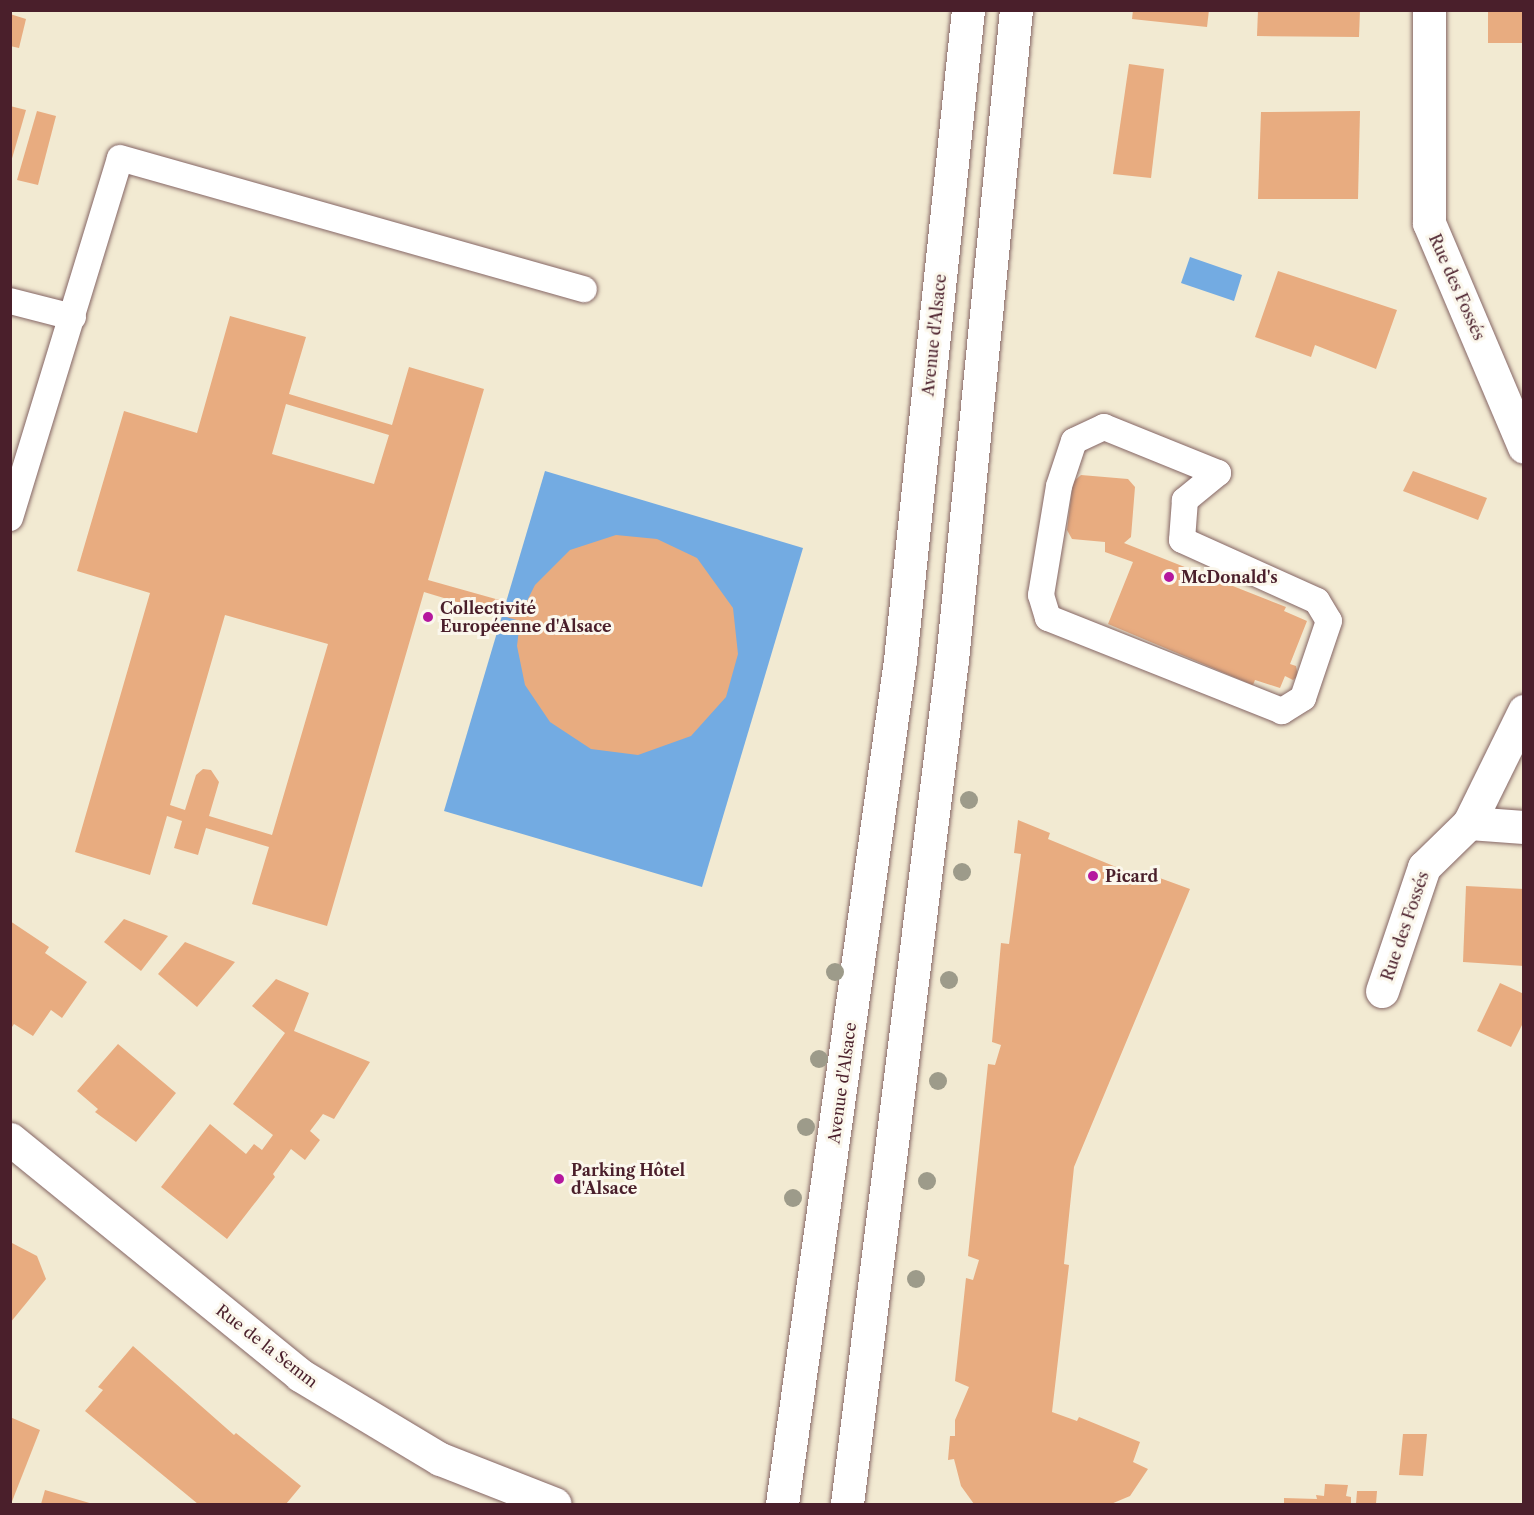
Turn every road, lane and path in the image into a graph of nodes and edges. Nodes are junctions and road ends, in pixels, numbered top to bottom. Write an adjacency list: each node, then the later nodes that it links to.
1 (968, 10): 10 (main road, Avenue d'Alsace)
2 (1016, 10): 11 (main road)
3 (1429, 10): 7 (main road, Rue des Fossés)
4 (584, 289): 6 (lane)
5 (10, 301): 6 (lane)
6 (74, 317): 9 (lane)
7 (1524, 447)
8 (1218, 473): 8 (lane)
9 (10, 518)
10 (900, 660): 11 (main road); 18 (main road, Avenue d'Alsace)
11 (952, 660): 19 (main road)
12 (1524, 711): 13 (main road, Rue des Fossés)
13 (1468, 823): 14 (main road); 15 (main road, Rue des Fossés)
14 (1524, 827)
15 (1382, 991)
16 (10, 1139): 17 (main road, Rue de la Semm)
17 (555, 1504)
18 (782, 1504)
19 (847, 1504)

